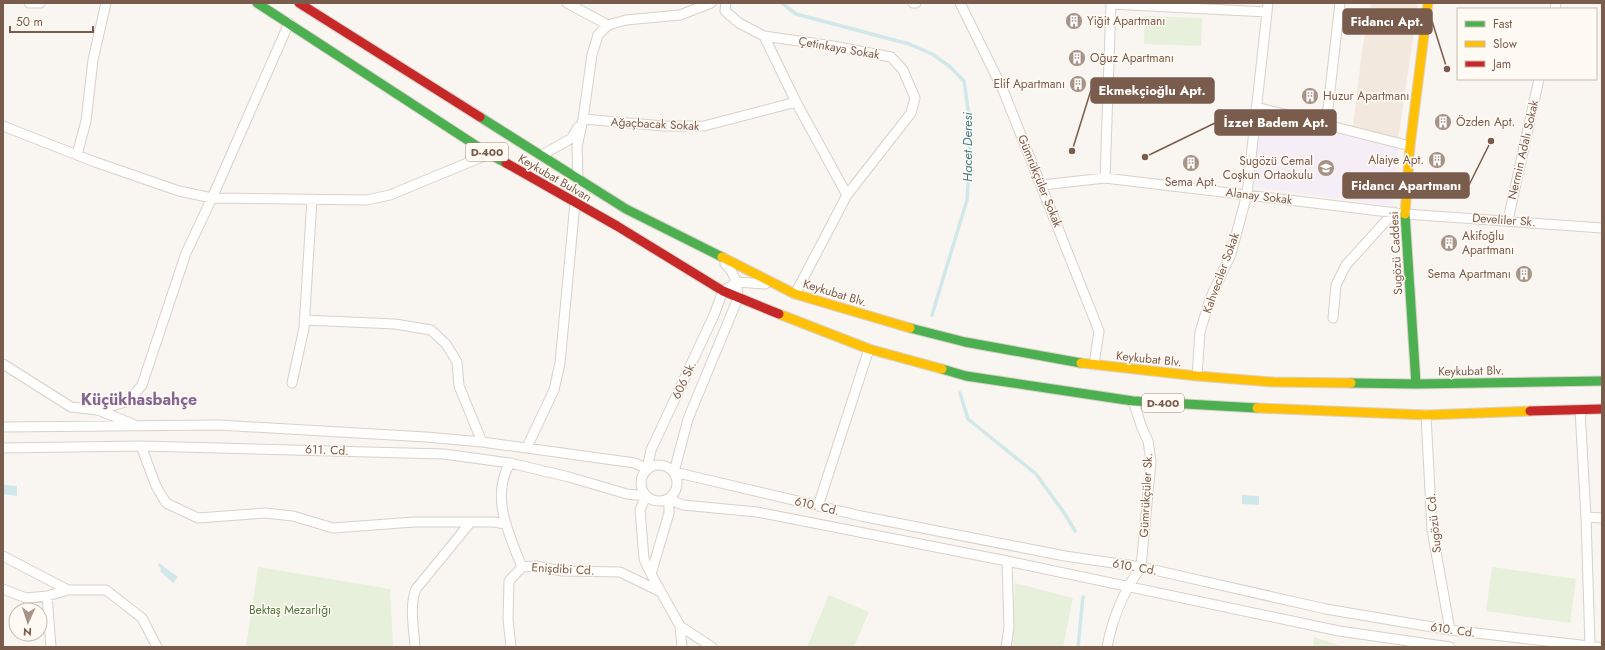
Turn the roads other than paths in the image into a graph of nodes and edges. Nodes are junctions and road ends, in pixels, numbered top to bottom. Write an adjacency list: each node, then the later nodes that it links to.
1 (29, 3): 2 (street)
2 (40, 3)
3 (106, 3): 27 (street)
4 (257, 3): 16 (main road, Keykubat Bulvarı / D-400)
5 (299, 3): 28 (main road, Keykubat Bulvarı / D-400)
6 (567, 3): 17 (street)
7 (711, 3): 17 (street)
8 (726, 3): 18 (street, Çetinkaya Sokak)
9 (913, 3): 10 (street)
10 (916, 3)
11 (960, 3): 31 (street, Gümrükçüler Sokak)
12 (1340, 3): 23 (street)
13 (1428, 3): 25 (main road, Sugözü Caddesi)
14 (1111, 4): 15 (street); 30 (street)
15 (1267, 7): 21 (street, Kahveciler Sokak)
16 (289, 23): 26 (main road, Keykubat Bulvarı / D-400); 34 (street)
17 (608, 25): 22 (street)
18 (764, 36): 20 (street); 33 (street, Çetinkaya Sokak)
19 (1539, 80): 39 (street, Nermin Adalı Sokak)
20 (796, 102): 22 (street, Ağaçbacak Sokak); 33 (street)
21 (1256, 107): 23 (street); 32 (street, Kahveciler Sokak)
22 (583, 119): 28 (street); 29 (street)
23 (1326, 125): 25 (street)
24 (3, 126): 27 (street)
25 (1410, 146): 38 (main road, Sugözü Caddesi)
26 (489, 154): 35 (street); 36 (main road, Keykubat Bulvarı / D-400)
27 (77, 155): 34 (street)
28 (542, 155): 29 (main road, Keykubat Bulvarı / D-400)
29 (578, 178): 41 (main road, Keykubat Bulvarı / D-400)
30 (1105, 178): 31 (street, Alanay Sokak); 32 (street, Alanay Sokak)
31 (1042, 186): 51 (street, Gümrükçüler Sokak)
32 (1247, 194): 37 (street, Alanay Sokak); 52 (street, Kahveciler Sokak)
33 (847, 195): 45 (street, Çetinkaya Sokak)
34 (212, 198): 35 (street); 58 (street)
35 (312, 199): 48 (street)
36 (576, 203): 44 (main road, Keykubat Bulvarı / D-400); 65 (street)
37 (1394, 212): 38 (street, Alanay Sokak); 47 (street)
38 (1405, 214): 39 (street, Develiler Sk.); 55 (main road, Sugözü Caddesi)
39 (1508, 220): 40 (street, Develiler Sk.)
40 (1602, 228)
41 (712, 252): 42 (street); 43 (main road, Keykubat Blv. / D-400)
42 (737, 282): 43 (street); 44 (street); 46 (street)
43 (775, 284): 45 (main road, Keykubat Blv. / D-400)
44 (723, 290): 46 (main road, D-400); 68 (street, 606 Sk.)
45 (795, 294): 51 (main road, Keykubat Blv. / D-400)
46 (738, 298): 49 (main road, D-400); 69 (street, 606 Sk.)
47 (1334, 318)
48 (304, 320): 54 (street); 63 (street)
49 (869, 349): 56 (main road, D-400); 72 (street)
50 (3, 364): 58 (street)
51 (1094, 365): 52 (main road, Keykubat Blv. / D-400)
52 (1196, 376): 55 (main road, Keykubat Blv. / D-400)
53 (1602, 381): 55 (main road, Keykubat Blv. / D-400)
54 (292, 383)
55 (1416, 384)
56 (1133, 402): 60 (main road, D-400); 80 (street, Gümrükçüler Sk.)
57 (1602, 409): 59 (main road, D-400)
58 (98, 410): 61 (street)
59 (1580, 410): 60 (main road, D-400); 73 (street)
60 (1426, 415): 88 (street, Sugözü Cd.)
61 (136, 425): 62 (street, 611. Cd.); 63 (street, 611. Cd.)
62 (3, 427)
63 (482, 442): 65 (street, 611. Cd.)
64 (141, 446): 66 (street, 611. Cd.); 67 (street, 611. Cd.); 75 (street)
65 (527, 447): 68 (street, 611. Cd.)
66 (3, 448)
67 (510, 463): 70 (street, 611. Cd.); 76 (street, Enişdibi Cd.)
68 (647, 469): 69 (street); 70 (street)
69 (674, 472): 71 (street); 72 (street, 610. Cd.)
70 (646, 496): 71 (street); 81 (street)
71 (669, 499): 78 (street, 610. Cd.); 81 (street)
72 (818, 506): 80 (street, 610. Cd.)
73 (1586, 517): 74 (street); 98 (street)
74 (1602, 518)
75 (470, 523): 76 (street); 91 (street)
76 (505, 524): 79 (street, Enişdibi Cd.)
77 (3, 556): 84 (street)
78 (1007, 561): 82 (street, 610. Cd.); 95 (street)
79 (522, 567): 85 (street, Enişdibi Cd.); 92 (street)
80 (1141, 567): 82 (street); 88 (street, 610. Cd.)
81 (651, 574): 85 (street)
82 (1127, 586): 96 (street); 97 (street, 610. Cd.)
83 (3, 589): 86 (street)
84 (68, 590): 86 (street); 90 (street)
85 (661, 592): 87 (street)
86 (47, 596): 89 (street)
87 (680, 626): 93 (street); 94 (street)
88 (1450, 630): 98 (street, 610. Cd.)
89 (51, 647)
90 (157, 647)
91 (415, 647)
92 (511, 647)
93 (682, 647)
94 (712, 647)
95 (1006, 647)
96 (1106, 647)
97 (1450, 647)
98 (1594, 647)

